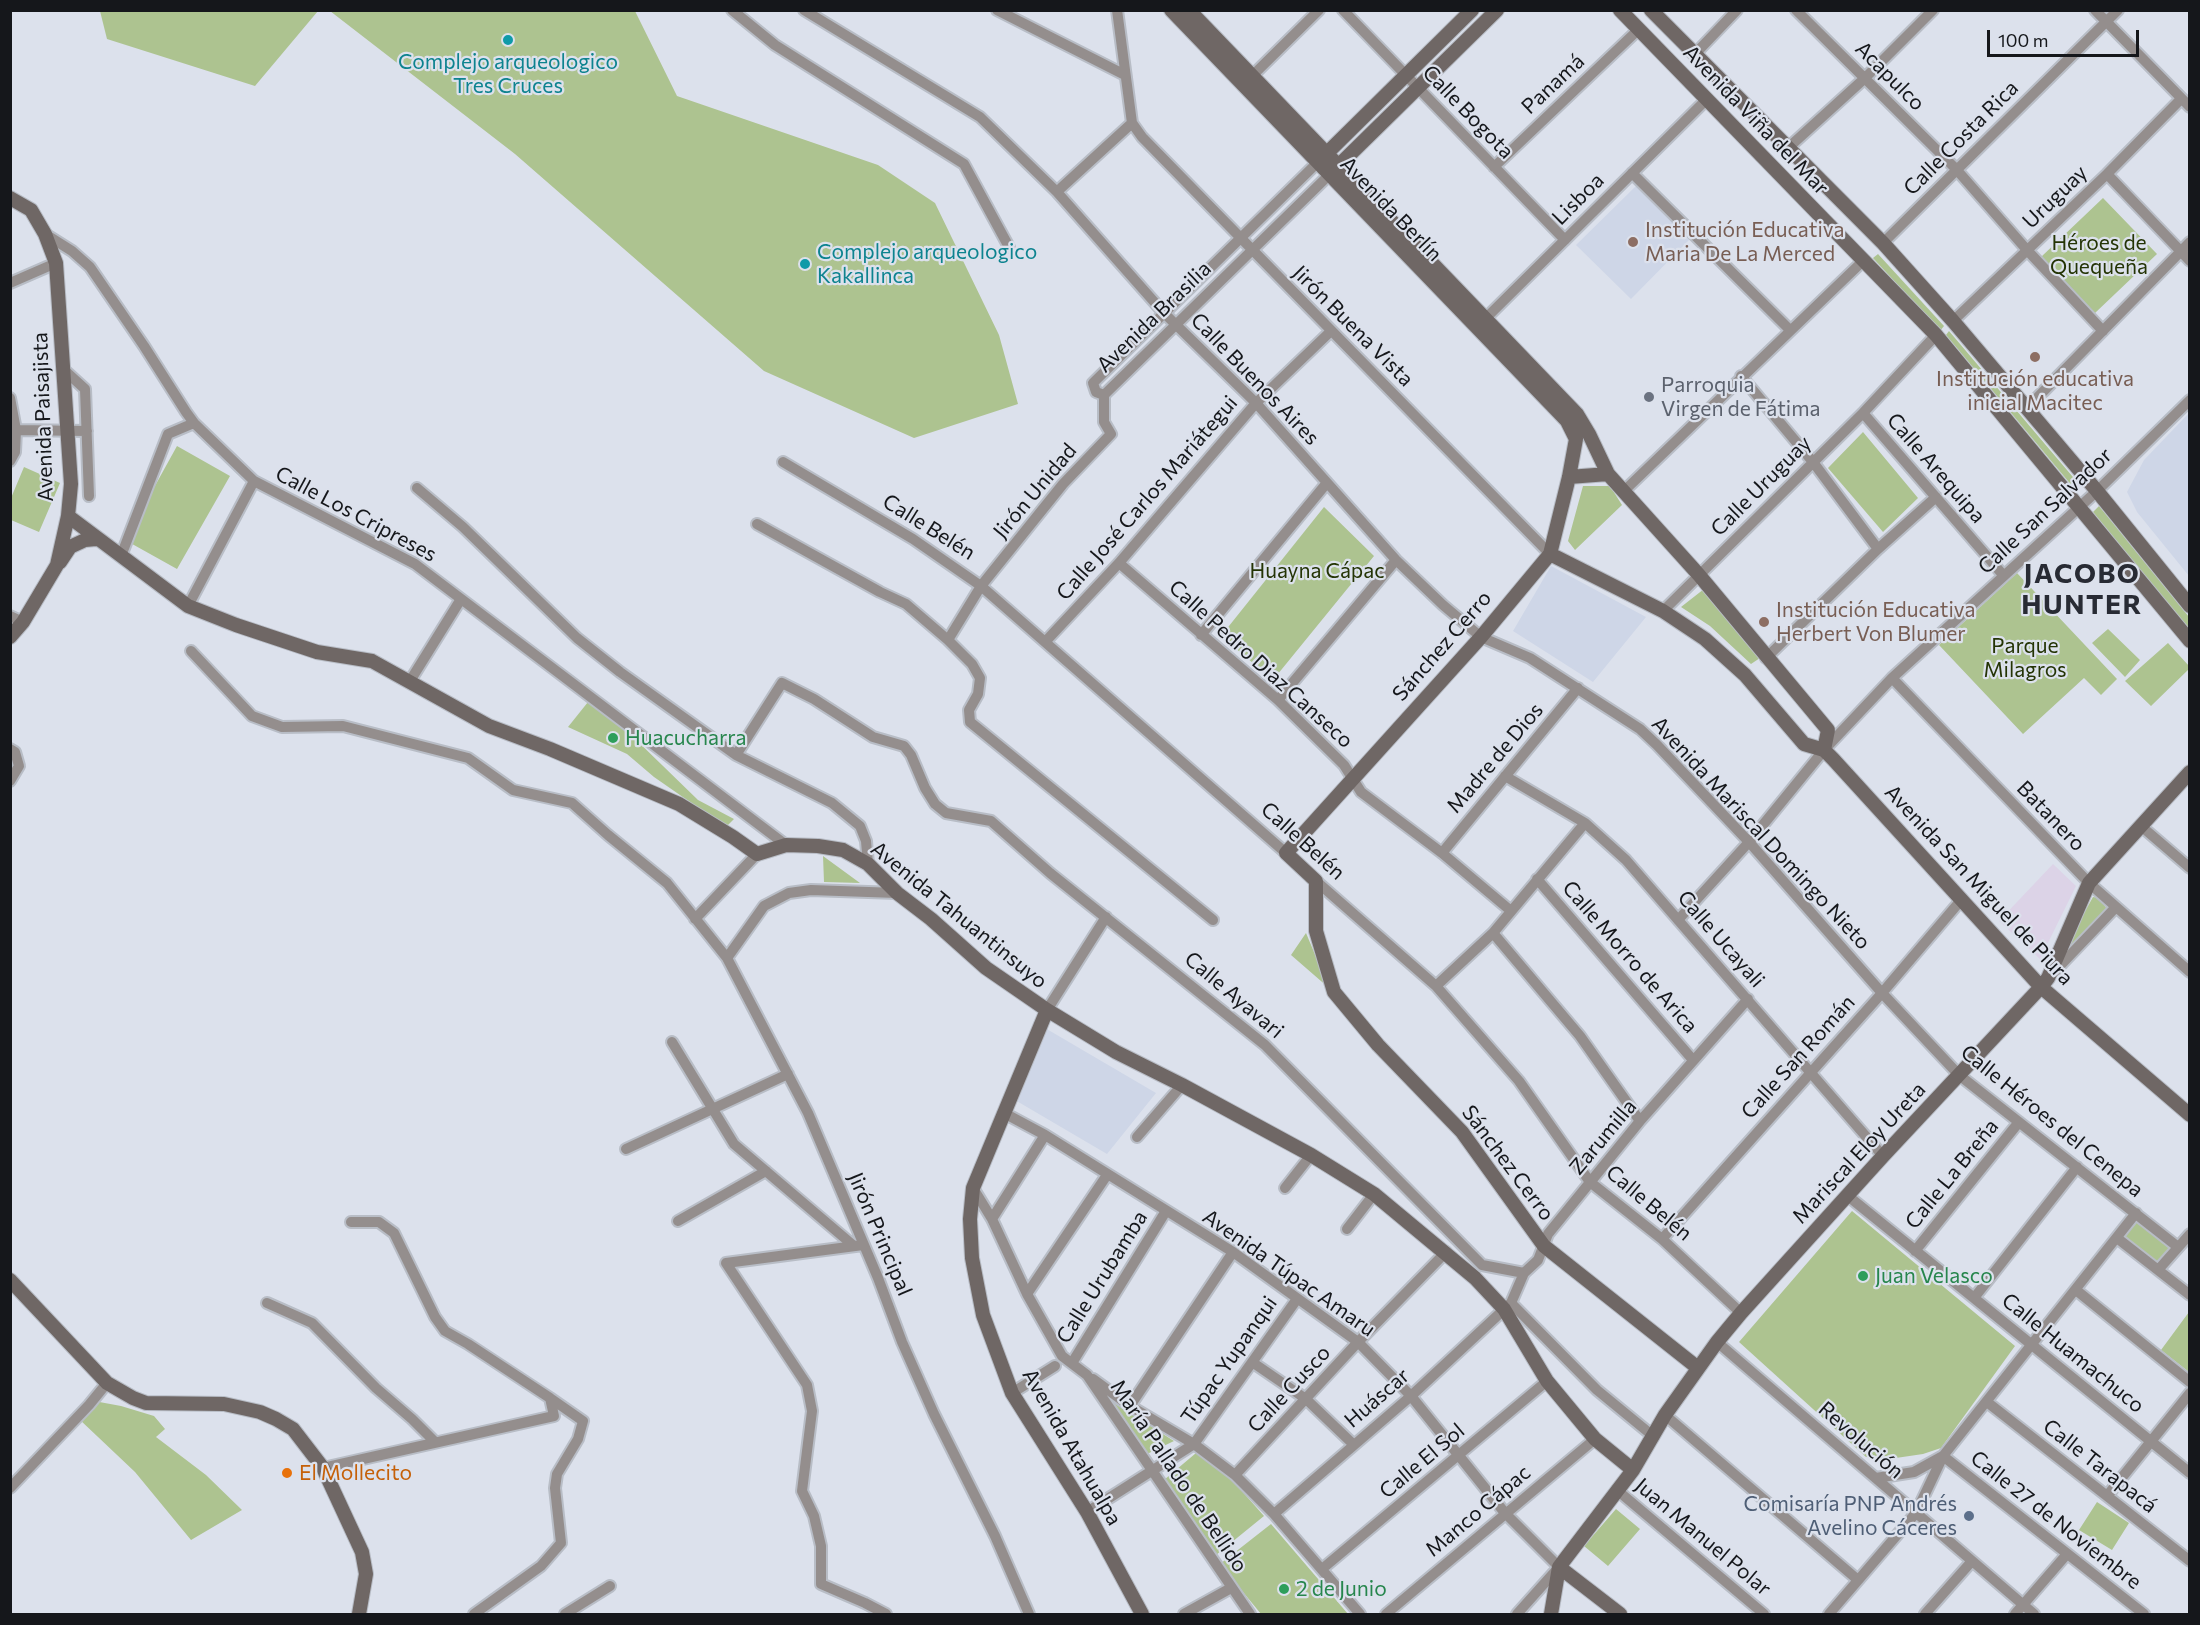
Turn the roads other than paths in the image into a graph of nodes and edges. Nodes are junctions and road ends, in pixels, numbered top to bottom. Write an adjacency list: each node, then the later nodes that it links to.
1 (732, 10): 44 (street)
2 (804, 10): 52 (street, Calle Buenos Aires)
3 (997, 10): 21 (street)
4 (1117, 10): 21 (street)
5 (1171, 10): 24 (street, Avenida Berlín)
6 (1189, 10): 24 (street, Avenida Berlín)
7 (1319, 10): 24 (street)
8 (1343, 10): 22 (street, Calle Bogota)
9 (1472, 10): 22 (street, Avenida Brasilia)
10 (1497, 10): 25 (street, Avenida Brasilia)
11 (1620, 10): 19 (street, Avenida Viña del Mar)
12 (1651, 10): 20 (street, Avenida Viña del Mar)
13 (1737, 10): 20 (street)
14 (1796, 10): 23 (street, Acapulco)
15 (1933, 10): 23 (street)
16 (2094, 10): 18 (street)
17 (2118, 10): 18 (street, Calle Costa Rica)
18 (2106, 22): 27 (street); 33 (street, Calle Costa Rica)
19 (1639, 29): 26 (street, Avenida Viña del Mar); 32 (street, Panamá)
20 (1695, 54): 30 (street, Avenida Viña del Mar)
21 (1125, 75): 29 (street)
22 (1406, 76): 25 (street, Calle Bogota); 31 (street, Avenida Brasilia)
23 (1865, 78): 30 (street); 33 (street, Acapulco)
24 (1247, 81): 31 (street, Avenida Berlín)
25 (1418, 88): 32 (street, Calle Bogota); 34 (street, Avenida Brasilia)
26 (1707, 99): 35 (street, Lisboa); 48 (street, Avenida Viña del Mar)
27 (2181, 99): 28 (street); 36 (street, Uruguay)
28 (2190, 107)
29 (1131, 123): 37 (street); 40 (street, Jirón Buena Vista)
30 (1788, 148): 43 (street, Avenida Viña del Mar)
31 (1322, 159): 34 (street, Avenida Berlín); 40 (street, Avenida Brasilia)
32 (1494, 166): 41 (street, Calle Bogota)
33 (1956, 169): 43 (street, Calle Costa Rica); 45 (street, Acapulco)
34 (1333, 171): 46 (street, Avenida Brasilia); 54 (street, Avenida Berlín)
35 (1632, 173): 41 (street, Lisboa); 56 (street)
36 (2107, 174): 45 (street, Uruguay); 47 (street)
37 (1061, 188)
38 (10, 198): 39 (street, Avenida Paisajista)
39 (45, 234): 50 (street, Avenida Paisajista); 68 (street, Calle Los Cripreses)
40 (1240, 239): 46 (street, Jirón Buena Vista); 52 (street, Avenida Brasilia)
41 (1565, 240): 54 (street, Lisboa)
42 (2190, 242): 47 (street)
43 (1883, 243): 53 (street, Avenida Viña del Mar)
44 (1009, 247)
45 (2027, 250): 53 (street, Uruguay); 58 (street, Acapulco)
46 (1251, 251): 55 (street, Avenida Brasilia); 57 (street, Jirón Buena Vista)
47 (2180, 251): 49 (street); 58 (street)
48 (1864, 260): 56 (street); 59 (street, Avenida Viña del Mar)
49 (2190, 261)
50 (56, 263): 51 (street); 60 (street, Avenida Paisajista)
51 (10, 282)
52 (1164, 313): 55 (street, Calle Buenos Aires); 62 (street, Avenida Brasilia)
53 (1953, 321): 66 (street, Avenida Viña del Mar)
54 (1481, 323): 72 (street, Avenida Berlín)
55 (1176, 325): 62 (street, Avenida Brasilia); 65 (street, Calle Buenos Aires)
56 (1790, 330): 61 (street)
57 (1331, 331): 65 (street, Calle José Carlos Mariátegui); 90 (street, Jirón Buena Vista)
58 (2103, 331): 66 (street)
59 (1936, 335): 67 (street, Calle Uruguay); 85 (street, Avenida Viña del Mar)
60 (63, 369): 70 (street); 71 (street, Avenida Paisajista)
61 (1741, 376): 75 (street); 82 (street)
62 (1104, 395): 97 (street, Jirón Unidad)
63 (10, 398): 69 (street)
64 (2190, 400): 81 (street, Calle San Salvador)
65 (1256, 403): 79 (street, Calle Buenos Aires); 93 (street, Calle José Carlos Mariátegui)
66 (2028, 407): 81 (street, Avenida Viña del Mar)
67 (1863, 413): 75 (street, Calle Uruguay); 84 (street, Calle Arequipa)
68 (194, 423): 78 (street, Calle Los Cripreses); 91 (street)
69 (16, 430): 71 (street); 73 (street)
70 (87, 431): 71 (street); 83 (street)
71 (68, 432): 86 (street, Avenida Paisajista)
72 (1583, 436): 76 (street); 77 (street, Sánchez Cerro)
73 (10, 460)
74 (783, 462): 97 (street, Calle Belén)
75 (1813, 462): 89 (street); 95 (street, Calle Uruguay)
76 (1608, 474): 77 (street); 82 (street)
77 (1569, 477): 90 (street, Sánchez Cerro)
78 (254, 481): 98 (street, Calle Los Cripreses); 99 (street)
79 (1326, 483): 92 (street, Calle Buenos Aires); 103 (street)
80 (417, 488): 117 (street)
81 (2097, 490): 85 (street, Calle San Salvador); 100 (street, Avenida Viña del Mar)
82 (1624, 491): 95 (street)
83 (89, 496)
84 (1935, 497): 89 (street); 96 (street, Calle Arequipa)
85 (2079, 508): 96 (street, Calle San Salvador); 107 (street, Avenida Viña del Mar)
86 (68, 516): 88 (street); 94 (street, Avenida Paisajista)
87 (757, 524): 106 (street)
88 (96, 539): 91 (street); 94 (street)
89 (1878, 549): 110 (street)
90 (1550, 554): 101 (street, Avenida San Miguel de Piura); 105 (street, Sánchez Cerro)
91 (121, 556): 99 (street)
92 (1396, 560): 105 (street, Calle Buenos Aires); 114 (street)
93 (1119, 563): 103 (street, Calle Pedro Diaz Canseco); 108 (street, Calle José Carlos Mariátegui)
94 (57, 565): 102 (street, Avenida Paisajista)
95 (1699, 575): 101 (street, Calle Uruguay); 110 (street)
96 (2004, 576): 111 (street, Calle San Salvador)
97 (981, 586): 106 (street, Jirón Unidad); 108 (street, Calle Belén)
98 (461, 599): 112 (street); 125 (street, Calle Los Cripreses)
99 (188, 606): 112 (street)
100 (2190, 606)
101 (1663, 611): 116 (street, Avenida San Miguel de Piura)
102 (17, 619): 104 (street, Avenida Paisajista)
103 (1201, 634): 114 (street, Calle Pedro Diaz Canseco)
104 (10, 637)
105 (1481, 637): 113 (street, Avenida Mariscal Domingo Nieto); 120 (street, Sánchez Cerro)
106 (948, 640): 140 (street)
107 (2190, 641)
108 (1045, 642): 126 (street, Calle Belén)
109 (191, 651): 139 (street, Jirón Principal)
110 (1766, 658): 116 (street)
111 (1892, 678): 116 (street, Calle San Salvador); 133 (street, Batanero)
112 (410, 681): 128 (street)
113 (1578, 688): 119 (street, Madre de Dios); 124 (street, Avenida Mariscal Domingo Nieto)
114 (1278, 700): 120 (street, Calle Pedro Diaz Canseco)
115 (10, 749): 121 (street)
116 (1824, 750): 124 (street, Calle San Salvador); 135 (street, Avenida San Miguel de Piura)
117 (736, 755): 129 (street); 138 (street, Calle Ayavari)
118 (2190, 772): 123 (street, Mariscal Eloy Ureta)
119 (1505, 776): 122 (street, Calle Ucayali); 127 (street, Madre de Dios)
120 (1352, 778): 126 (street, Sánchez Cerro); 127 (street, Calle Pedro Diaz Canseco)
121 (10, 782)
122 (1585, 823): 131 (street); 141 (street, Calle Ucayali)
123 (2142, 826): 130 (street); 133 (street, Mariscal Eloy Ureta)
124 (1749, 842): 141 (street, Calle San Salvador); 147 (street, Avenida Mariscal Domingo Nieto)
125 (786, 845): 128 (street, Avenida Tahuantinsuyo); 129 (street, Avenida Tahuantinsuyo)
126 (1286, 853): 132 (street, Calle Belén)
127 (1442, 853): 137 (street, Calle Pedro Diaz Canseco)
128 (757, 854): 139 (street)
129 (868, 864): 134 (street, Avenida Tahuantinsuyo)
130 (2190, 868)
131 (1537, 879): 137 (street); 151 (street, Calle Morro de Arica)
132 (1316, 881): 146 (street, Calle Belén); 184 (street, Sánchez Cerro)
133 (2089, 883): 136 (street, Batanero); 145 (street, Mariscal Eloy Ureta)
134 (897, 892): 143 (street); 149 (street, Avenida Tahuantinsuyo)
135 (1962, 899): 145 (street, Avenida San Miguel de Piura); 147 (street, Calle San Román)
136 (2116, 907): 144 (street, Batanero); 145 (street)
137 (1511, 911): 142 (street)
138 (1106, 917): 149 (street); 190 (street, Calle Ayavari)
139 (695, 919): 143 (street, Jirón Principal)
140 (1213, 920)
141 (1678, 920): 148 (street, Calle Ucayali)
142 (1493, 933): 146 (street); 159 (street)
143 (728, 958): 153 (street, Jirón Principal)
144 (2190, 972)
145 (2044, 983): 154 (street, Mariscal Eloy Ureta); 158 (street, Avenida San Miguel de Piura)
146 (1436, 986): 169 (street, Calle Belén)
147 (1882, 993): 152 (street, Calle San Román); 154 (street, Calle Héroes del Cenepa)
148 (1748, 999): 151 (street, Zarumilla); 152 (street, Calle Ucayali)
149 (1047, 1011): 155 (street, Avenida Tahuantinsuyo); 157 (street, Avenida Atahualpa)
150 (672, 1042): 156 (street)
151 (1693, 1060): 159 (street, Zarumilla)
152 (1810, 1072): 165 (street, Calle Ucayali); 182 (street, Calle San Román)
153 (788, 1074): 156 (street); 183 (street, Jirón Principal)
154 (1959, 1075): 160 (street, Calle Héroes del Cenepa); 165 (street, Mariscal Eloy Ureta)
155 (1182, 1085): 162 (street); 164 (street, Avenida Tahuantinsuyo)
156 (712, 1108): 163 (street); 167 (street)
157 (1004, 1113): 161 (street, Avenida Túpac Amaru); 170 (street, Avenida Atahualpa)
158 (2190, 1115)
159 (1640, 1121): 169 (street, Zarumilla)
160 (2019, 1122): 166 (street, Calle Héroes del Cenepa); 186 (street, Calle La Breña)
161 (1046, 1135): 168 (street, Avenida Túpac Amaru); 176 (street)
162 (1137, 1137)
163 (626, 1149)
164 (1311, 1155): 171 (street); 172 (street, Avenida Tahuantinsuyo)
165 (1883, 1156): 173 (street, Mariscal Eloy Ureta)
166 (2077, 1167): 175 (street, Calle Héroes del Cenepa); 196 (street)
167 (766, 1171): 177 (street); 183 (street)
168 (1107, 1175): 174 (street, Avenida Túpac Amaru); 194 (street)
169 (1590, 1182): 182 (street, Calle Belén); 184 (street, Zarumilla)
170 (973, 1188): 176 (street, Avenida Atahualpa); 212 (street, Avenida Atahualpa)
171 (1286, 1188)
172 (1374, 1194): 179 (street); 188 (street, Avenida Tahuantinsuyo)
173 (1848, 1196): 186 (street, Calle Huamachuco); 200 (street, Mariscal Eloy Ureta)
174 (1166, 1211): 187 (street, Avenida Túpac Amaru); 205 (street, Calle Urubamba)
175 (2136, 1213): 181 (street); 185 (street, Calle Héroes del Cenepa)
176 (992, 1219): 194 (street, Avenida Atahualpa)
177 (678, 1221)
178 (351, 1222): 215 (street)
179 (1347, 1229)
180 (2190, 1234): 185 (street)
181 (2117, 1238): 189 (street); 193 (street)
182 (1662, 1239): 200 (street, Calle Belén)
183 (859, 1246): 253 (street); 254 (street, Jirón Principal)
184 (1544, 1246): 191 (street, Zarumilla); 207 (street, Sánchez Cerro)
185 (2178, 1247): 189 (street)
186 (1915, 1251): 196 (street, Calle Huamachuco)
187 (1233, 1252): 197 (street, Avenida Túpac Amaru); 218 (street)
188 (1446, 1252): 190 (street, Avenida Tahuantinsuyo); 201 (street, Calle Cusco)
189 (2158, 1270): 195 (street)
190 (1479, 1271): 191 (street); 199 (street, Avenida Tahuantinsuyo)
191 (1524, 1273): 199 (street, Zarumilla)
192 (10, 1280): 211 (street)
193 (2076, 1290): 203 (street); 210 (street)
194 (1027, 1294): 205 (street, Avenida Atahualpa)
195 (2190, 1295)
196 (1974, 1298): 203 (street, Calle Huamachuco)
197 (1297, 1299): 201 (street, Avenida Túpac Amaru); 204 (street, Túpac Yupanqui)
198 (267, 1303): 223 (street)
199 (1507, 1306): 209 (street, Avenida Tahuantinsuyo); 214 (street, Huáscar); 220 (street)
200 (1741, 1313): 202 (street, Mariscal Eloy Ureta)
201 (1358, 1342): 214 (street, Avenida Túpac Amaru); 216 (street, Calle Cusco)
202 (1717, 1342): 207 (street, Mariscal Eloy Ureta); 233 (street, Revolución)
203 (2032, 1345): 217 (street); 222 (street, Calle Huamachuco)
204 (1252, 1362): 216 (street); 224 (street, Túpac Yupanqui)
205 (1072, 1363): 208 (street, María Pallado de Bellido)
206 (1055, 1366): 212 (street)
207 (1698, 1368): 219 (street, Mariscal Eloy Ureta)
208 (1087, 1375): 218 (street); 230 (street, María Pallado de Bellido)
209 (1547, 1382): 221 (street, Avenida Tahuantinsuyo); 226 (street, Calle El Sol)
210 (2190, 1382)
211 (107, 1383): 228 (street); 234 (street)
212 (1012, 1393): 237 (street, Avenida Atahualpa)
213 (2190, 1394): 222 (street)
214 (1411, 1396): 225 (street, Huáscar); 226 (street, Avenida Túpac Amaru)
215 (550, 1398): 223 (street); 251 (street)
216 (1306, 1399): 225 (street); 232 (street, Calle Cusco)
217 (1987, 1402): 227 (street); 236 (street, Calle Tarapacá)
218 (1130, 1406): 224 (street)
219 (1665, 1415): 220 (street, Mariscal Eloy Ureta); 246 (street)
220 (1653, 1436): 229 (street, Mariscal Eloy Ureta)
221 (1595, 1439): 229 (street, Avenida Tahuantinsuyo); 238 (street, Manco Cápac)
222 (2151, 1441): 231 (street, Calle Huamachuco); 236 (street)
223 (435, 1442): 228 (street)
224 (1194, 1444): 230 (street); 232 (street)
225 (1354, 1445): 240 (street, Huáscar)
226 (1459, 1456): 238 (street, Avenida Túpac Amaru); 245 (street, Calle El Sol)
227 (1943, 1456): 233 (street); 239 (street); 241 (street, Calle 27 de Noviembre)
228 (323, 1468): 250 (street)
229 (1634, 1470): 235 (street, Mariscal Eloy Ureta)
230 (1152, 1471): 237 (street); 248 (street, María Pallado de Bellido)
231 (2190, 1473)
232 (1236, 1475): 240 (street)
233 (1876, 1478): 239 (street, Revolución)
234 (10, 1488)
235 (1617, 1490): 244 (street, Mariscal Eloy Ureta); 263 (street, Juan Manuel Polar)
236 (2107, 1496): 243 (street, Calle Tarapacá)
237 (1087, 1512): 255 (street, Avenida Atahualpa)
238 (1505, 1513): 244 (street, Avenida Túpac Amaru); 259 (street, Manco Cápac)
239 (1916, 1513): 242 (street, Revolución); 246 (street)
240 (1274, 1514): 245 (street)
241 (2067, 1554): 249 (street); 268 (street, Calle 27 de Noviembre)
242 (1972, 1561): 249 (street, Revolución); 265 (street)
243 (2190, 1561)
244 (1559, 1567): 260 (street); 261 (street); 262 (street)
245 (1322, 1569): 258 (street)
246 (1858, 1580): 264 (street)
247 (610, 1586): 252 (street)
248 (1232, 1588): 256 (street); 257 (street, María Pallado de Bellido)
249 (2023, 1605): 266 (street); 267 (street, Revolución)
250 (359, 1614)
251 (474, 1614)
252 (565, 1614)
253 (886, 1614)
254 (1029, 1614)
255 (1142, 1614)
256 (1184, 1614)
257 (1250, 1614)
258 (1360, 1614)
259 (1386, 1614)
260 (1517, 1614)
261 (1551, 1614)
262 (1620, 1614)
263 (1764, 1614)
264 (1829, 1614)
265 (1925, 1614)
266 (2015, 1614)
267 (2034, 1614)
268 (2144, 1614)

